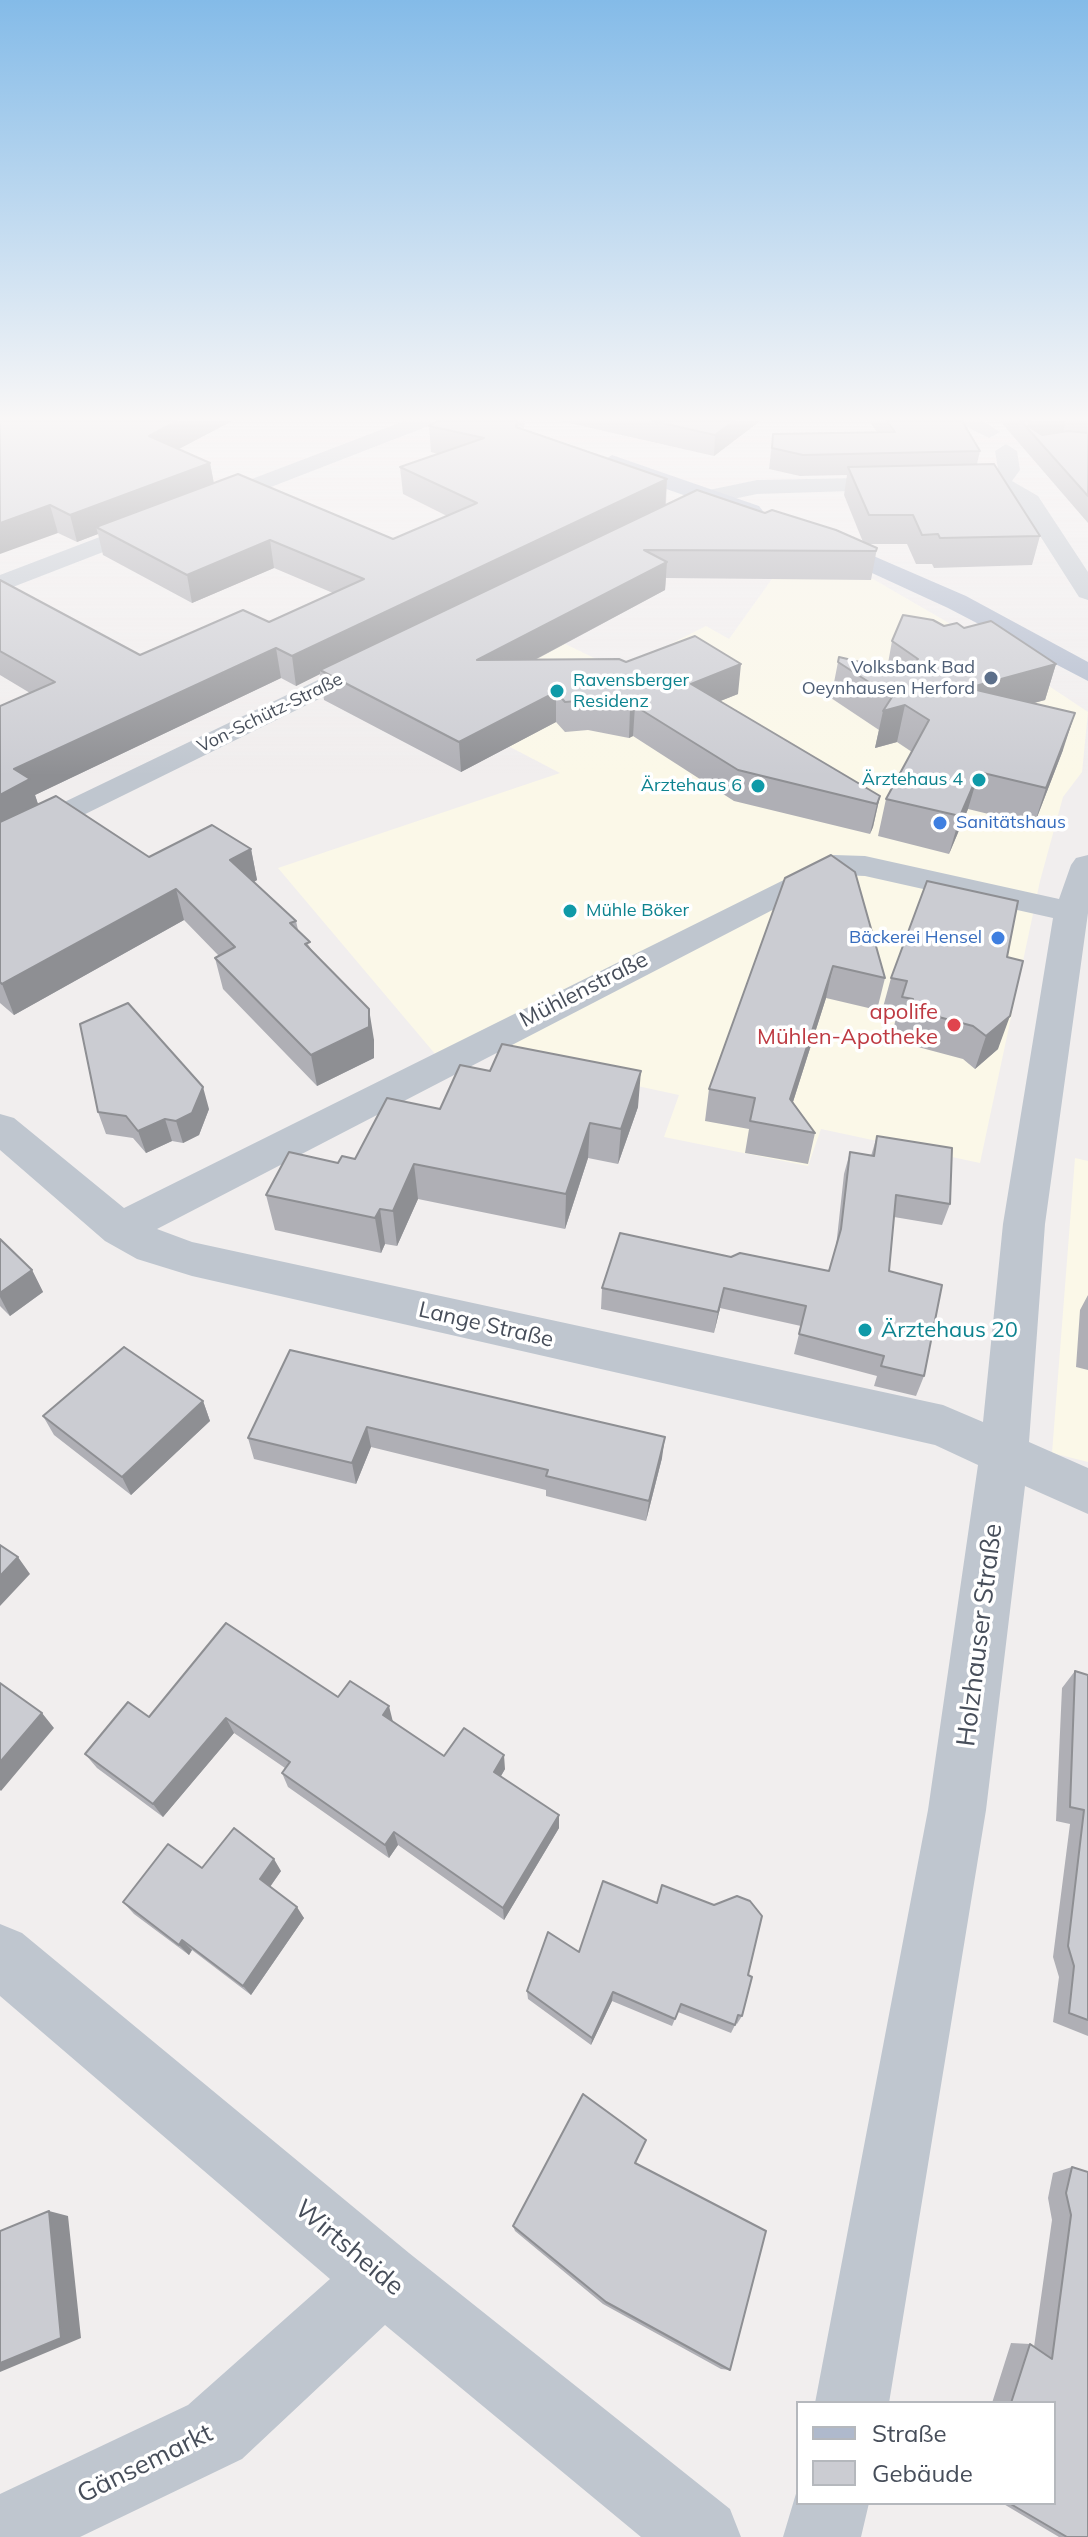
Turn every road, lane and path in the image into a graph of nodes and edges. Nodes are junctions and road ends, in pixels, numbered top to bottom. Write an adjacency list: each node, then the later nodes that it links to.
1 (116, 539): 4 (street)
2 (817, 539): 7 (main road)
3 (1054, 539): 5 (street)
4 (0, 584)
5 (1088, 592)
6 (400, 649): 8 (street, Von-Schütz-Straße)
7 (1088, 673)
8 (0, 846)
9 (1088, 865): 10 (street, Holzhauser Straße)
10 (1071, 912): 12 (street, Mühlenstraße); 13 (street, Holzhauser Straße)
11 (0, 1128): 12 (street, Lange Straße)
12 (120, 1229): 13 (street, Lange Straße)
13 (1004, 1455): 14 (street, Lange Straße); 17 (street, Holzhauser Straße)
14 (1088, 1492)
15 (0, 1955): 16 (street, Wirtsheide)
16 (384, 2278): 19 (street, Gänsemarkt); 20 (street, Wirtsheide)
17 (852, 2401)
18 (830, 2505): 21 (street)
19 (0, 2535)
20 (702, 2537)
21 (822, 2537)

